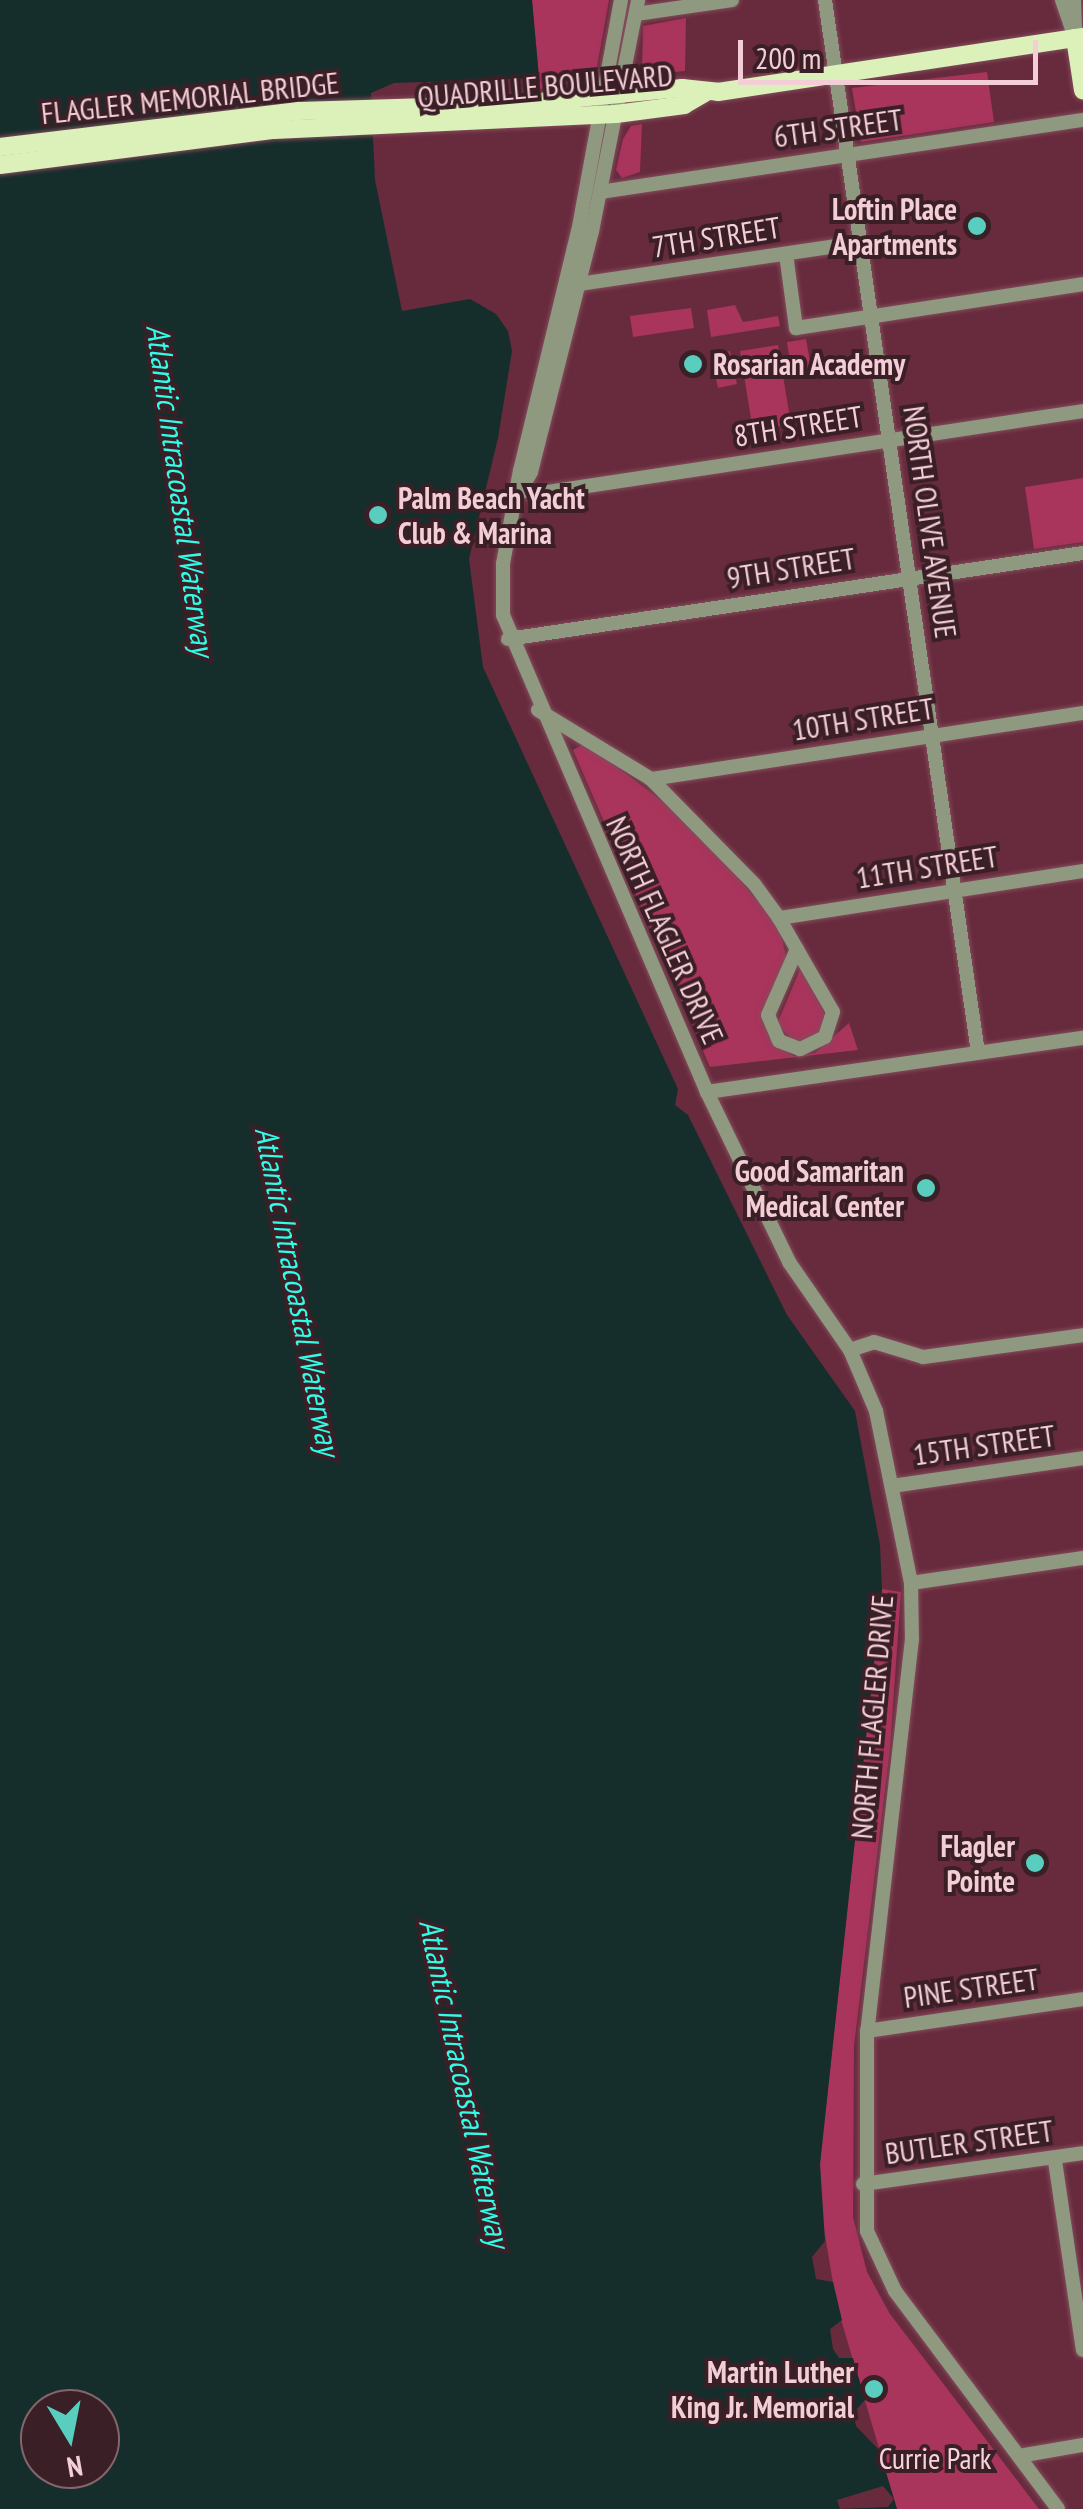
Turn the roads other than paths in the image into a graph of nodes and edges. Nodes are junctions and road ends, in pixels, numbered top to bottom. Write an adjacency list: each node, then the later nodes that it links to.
1 (622, 0): 10 (street, NORTH FLAGLER DRIVE)
2 (732, 0): 6 (street)
3 (825, 0): 8 (street, NORTH OLIVE AVENUE)
4 (1062, 0): 7 (street)
5 (1074, 0): 7 (street)
6 (637, 7): 10 (street, NORTH FLAGLER DRIVE)
7 (1079, 37): 8 (main road, QUADRILLE BOULEVARD); 9 (main road)
8 (835, 72): 10 (main road, QUADRILLE BOULEVARD); 14 (street, NORTH OLIVE AVENUE)
9 (1083, 90)
10 (611, 106): 11 (main road, QUADRILLE BOULEVARD); 16 (street, NORTH FLAGLER DRIVE); 24 (street, NORTH FLAGLER DRIVE)
11 (387, 117): 13 (main road, FLAGLER MEMORIAL BRIDGE); 15 (main road, FLAGLER MEMORIAL BRIDGE)
12 (1083, 120): 14 (street, 6TH STREET)
13 (0, 147)
14 (848, 155): 16 (street, 6TH STREET); 17 (street, NORTH OLIVE AVENUE)
15 (0, 165)
16 (600, 192): 19 (street, NORTH FLAGLER DRIVE)
17 (862, 242): 18 (street, 7TH STREET); 21 (street, NORTH OLIVE AVENUE)
18 (786, 254): 19 (street, 7TH STREET); 21 (street)
19 (579, 284): 24 (street, NORTH FLAGLER DRIVE)
20 (1083, 284): 21 (street)
21 (872, 316): 23 (street, NORTH OLIVE AVENUE)
22 (1083, 411): 23 (street, 8TH STREET)
23 (891, 440): 24 (street, 8TH STREET); 26 (street, NORTH OLIVE AVENUE)
24 (521, 490): 27 (street, NORTH FLAGLER DRIVE)
25 (1083, 553): 26 (street, 9TH STREET)
26 (910, 577): 27 (street, 9TH STREET); 30 (street, NORTH OLIVE AVENUE)
27 (508, 639): 28 (street, NORTH FLAGLER DRIVE)
28 (538, 710): 31 (street, NORTH FLAGLER DRIVE); 38 (street, NORTH FLAGLER DRIVE)
29 (1083, 713): 30 (street, 10TH STREET)
30 (932, 736): 31 (street, 10TH STREET); 33 (street, NORTH OLIVE AVENUE)
31 (651, 779): 34 (street, NORTH FLAGLER DRIVE)
32 (1083, 872): 33 (street, 11TH STREET)
33 (954, 890): 34 (street, 11TH STREET); 37 (street, NORTH OLIVE AVENUE)
34 (779, 918): 35 (street, NORTH FLAGLER DRIVE)
35 (797, 949): 35 (street, NORTH FLAGLER DRIVE)
36 (1083, 1038): 37 (street)
37 (978, 1052): 38 (street)
38 (707, 1092): 40 (street, NORTH FLAGLER DRIVE)
39 (1083, 1336): 40 (street)
40 (850, 1350): 42 (street, NORTH FLAGLER DRIVE)
41 (1083, 1458): 42 (street, 15TH STREET)
42 (892, 1486): 44 (street, NORTH FLAGLER DRIVE)
43 (1083, 1558): 44 (street)
44 (911, 1583): 46 (street, NORTH FLAGLER DRIVE)
45 (1083, 1999): 46 (street, PINE STREET)
46 (866, 2031): 49 (street, NORTH FLAGLER DRIVE)
47 (1083, 2153): 48 (street, BUTLER STREET)
48 (1055, 2161): 49 (street, BUTLER STREET); 50 (street)
49 (863, 2184): 52 (street, NORTH FLAGLER DRIVE)
50 (1083, 2350)
51 (1083, 2445): 52 (street)
52 (1019, 2456): 53 (street, NORTH FLAGLER DRIVE)
53 (1058, 2509)

